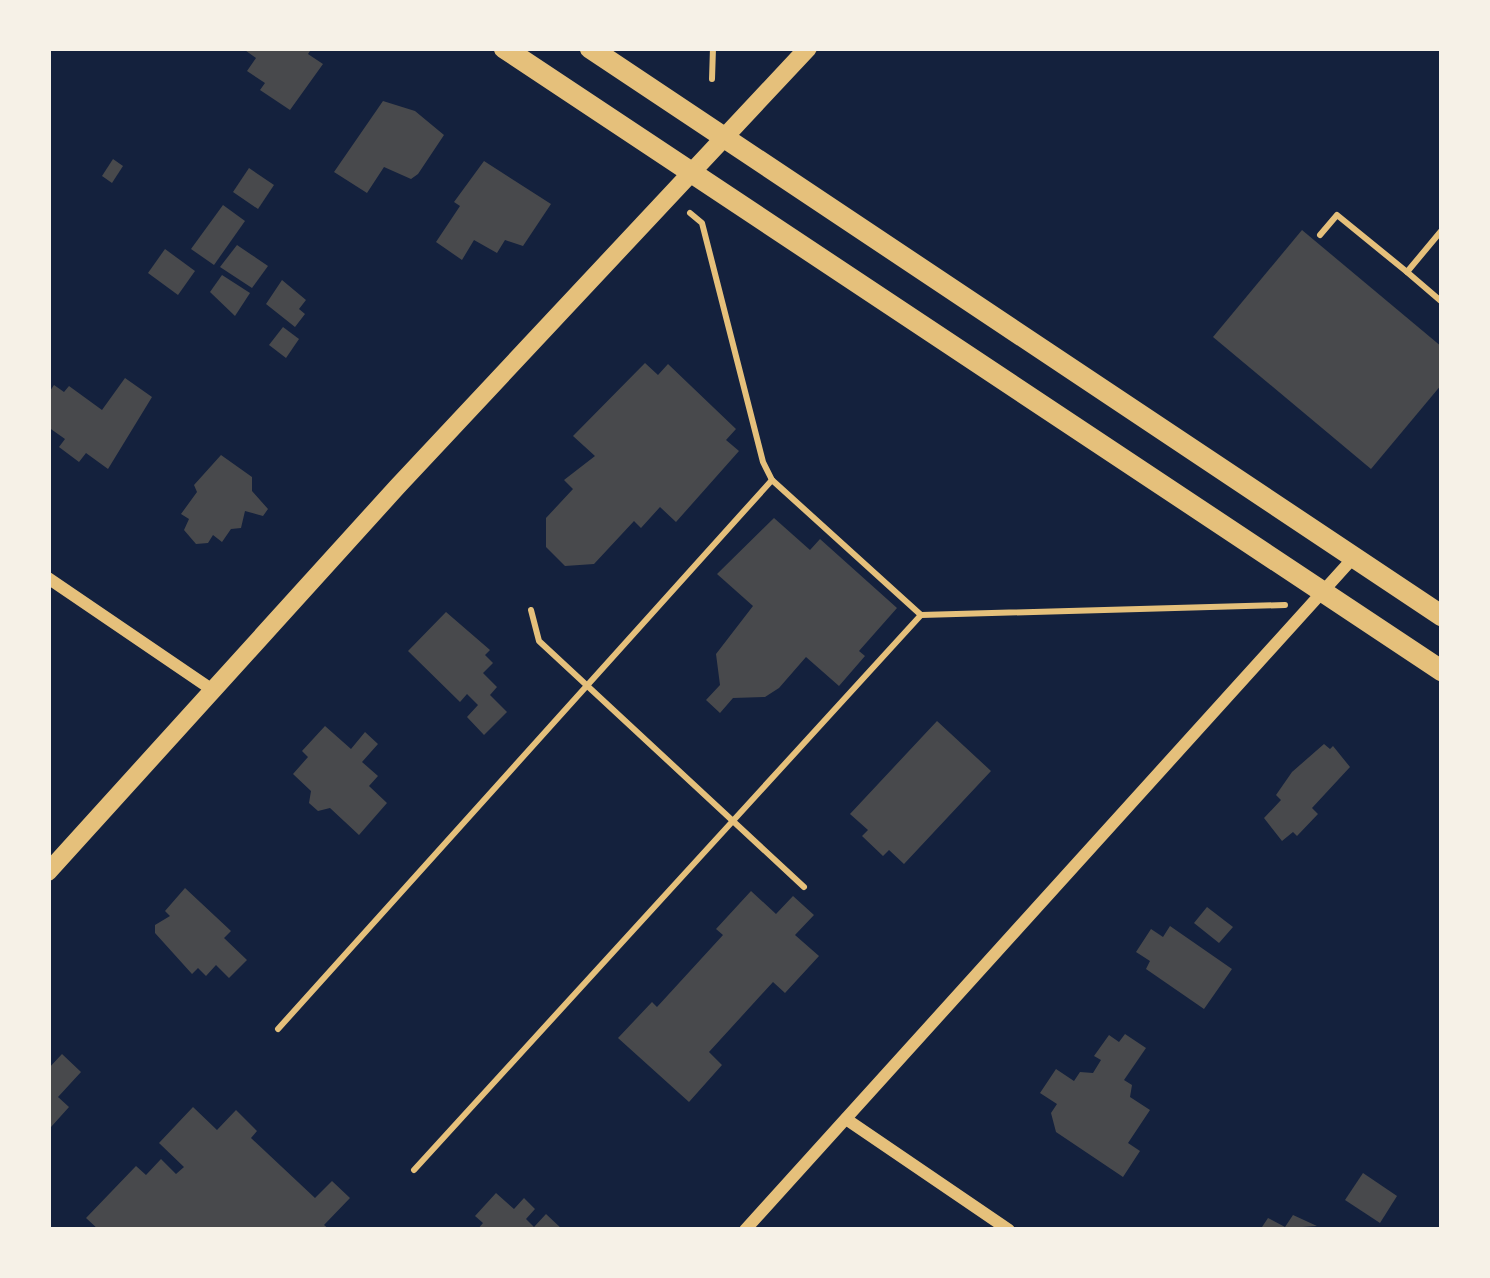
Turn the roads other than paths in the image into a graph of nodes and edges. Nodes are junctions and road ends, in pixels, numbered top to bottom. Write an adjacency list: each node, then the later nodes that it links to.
1 (504, 48): 5 (main road)
2 (590, 48): 4 (main road)
3 (808, 48): 4 (street)
4 (725, 139): 5 (street); 6 (main road)
5 (692, 174): 8 (main road); 11 (street)
6 (1354, 557): 8 (street); 9 (main road)
7 (48, 578): 11 (street)
8 (1323, 592): 10 (main road); 13 (street)
9 (1442, 616)
10 (1442, 671)
11 (214, 691): 12 (street)
12 (48, 872)
13 (846, 1119): 14 (street); 15 (street)
14 (745, 1230)
15 (1009, 1230)

